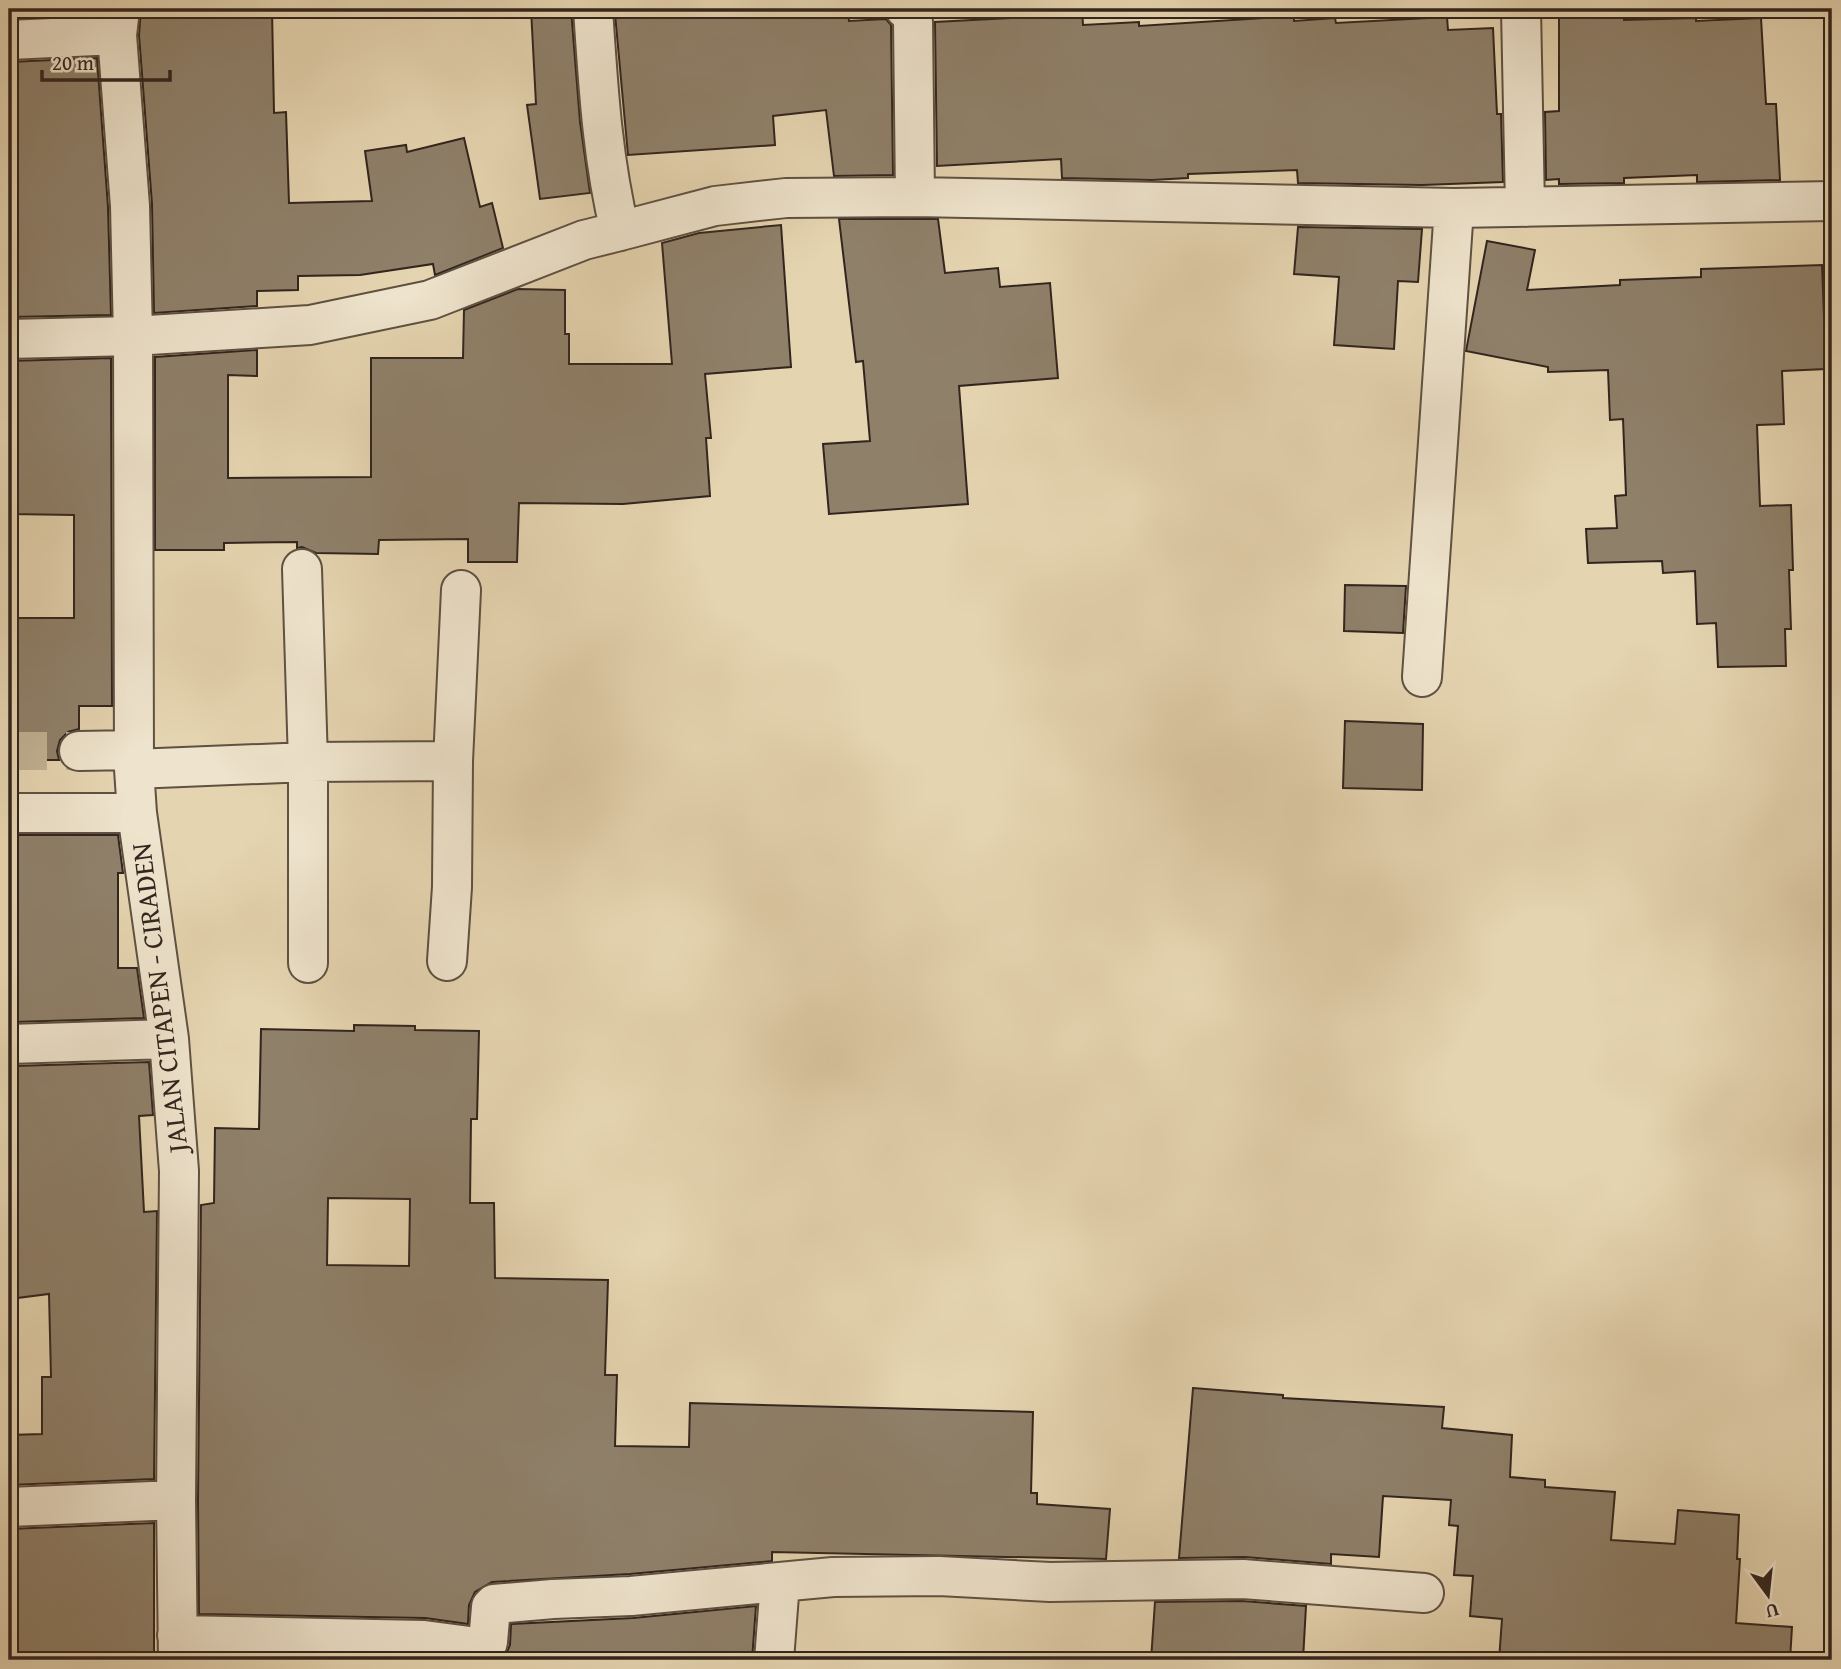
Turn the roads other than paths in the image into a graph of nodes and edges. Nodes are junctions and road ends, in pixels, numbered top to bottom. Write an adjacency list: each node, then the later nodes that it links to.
1 (593, 9): 10 (street)
2 (905, 9): 6 (street)
3 (1521, 9): 8 (street)
4 (118, 22): 5 (street); 11 (street, JALAN CITAPEN - CIRADEN)
5 (9, 40)
6 (915, 197): 9 (street); 10 (street)
7 (1832, 201): 8 (street)
8 (1525, 207): 9 (street)
9 (1454, 208): 15 (street)
10 (620, 230): 11 (street)
11 (132, 336): 12 (street); 17 (street, JALAN CITAPEN - CIRADEN)
12 (9, 339)
13 (302, 569): 19 (street)
14 (461, 590): 18 (street)
15 (1422, 677)
16 (79, 751): 17 (street)
17 (134, 759): 19 (street); 21 (street, JALAN CITAPEN - CIRADEN)
18 (453, 761): 19 (street); 22 (street)
19 (307, 762): 23 (street)
20 (9, 813): 21 (street)
21 (137, 813): 24 (street, JALAN CITAPEN - CIRADEN)
22 (447, 961)
23 (308, 963)
24 (170, 1039): 25 (street); 26 (street, JALAN CITAPEN - CIRADEN)
25 (9, 1044)
26 (176, 1500): 27 (street); 30 (street, JALAN CITAPEN - CIRADEN)
27 (9, 1507)
28 (780, 1582): 29 (street); 30 (street); 31 (street)
29 (1424, 1593)
30 (178, 1648)
31 (774, 1660)

